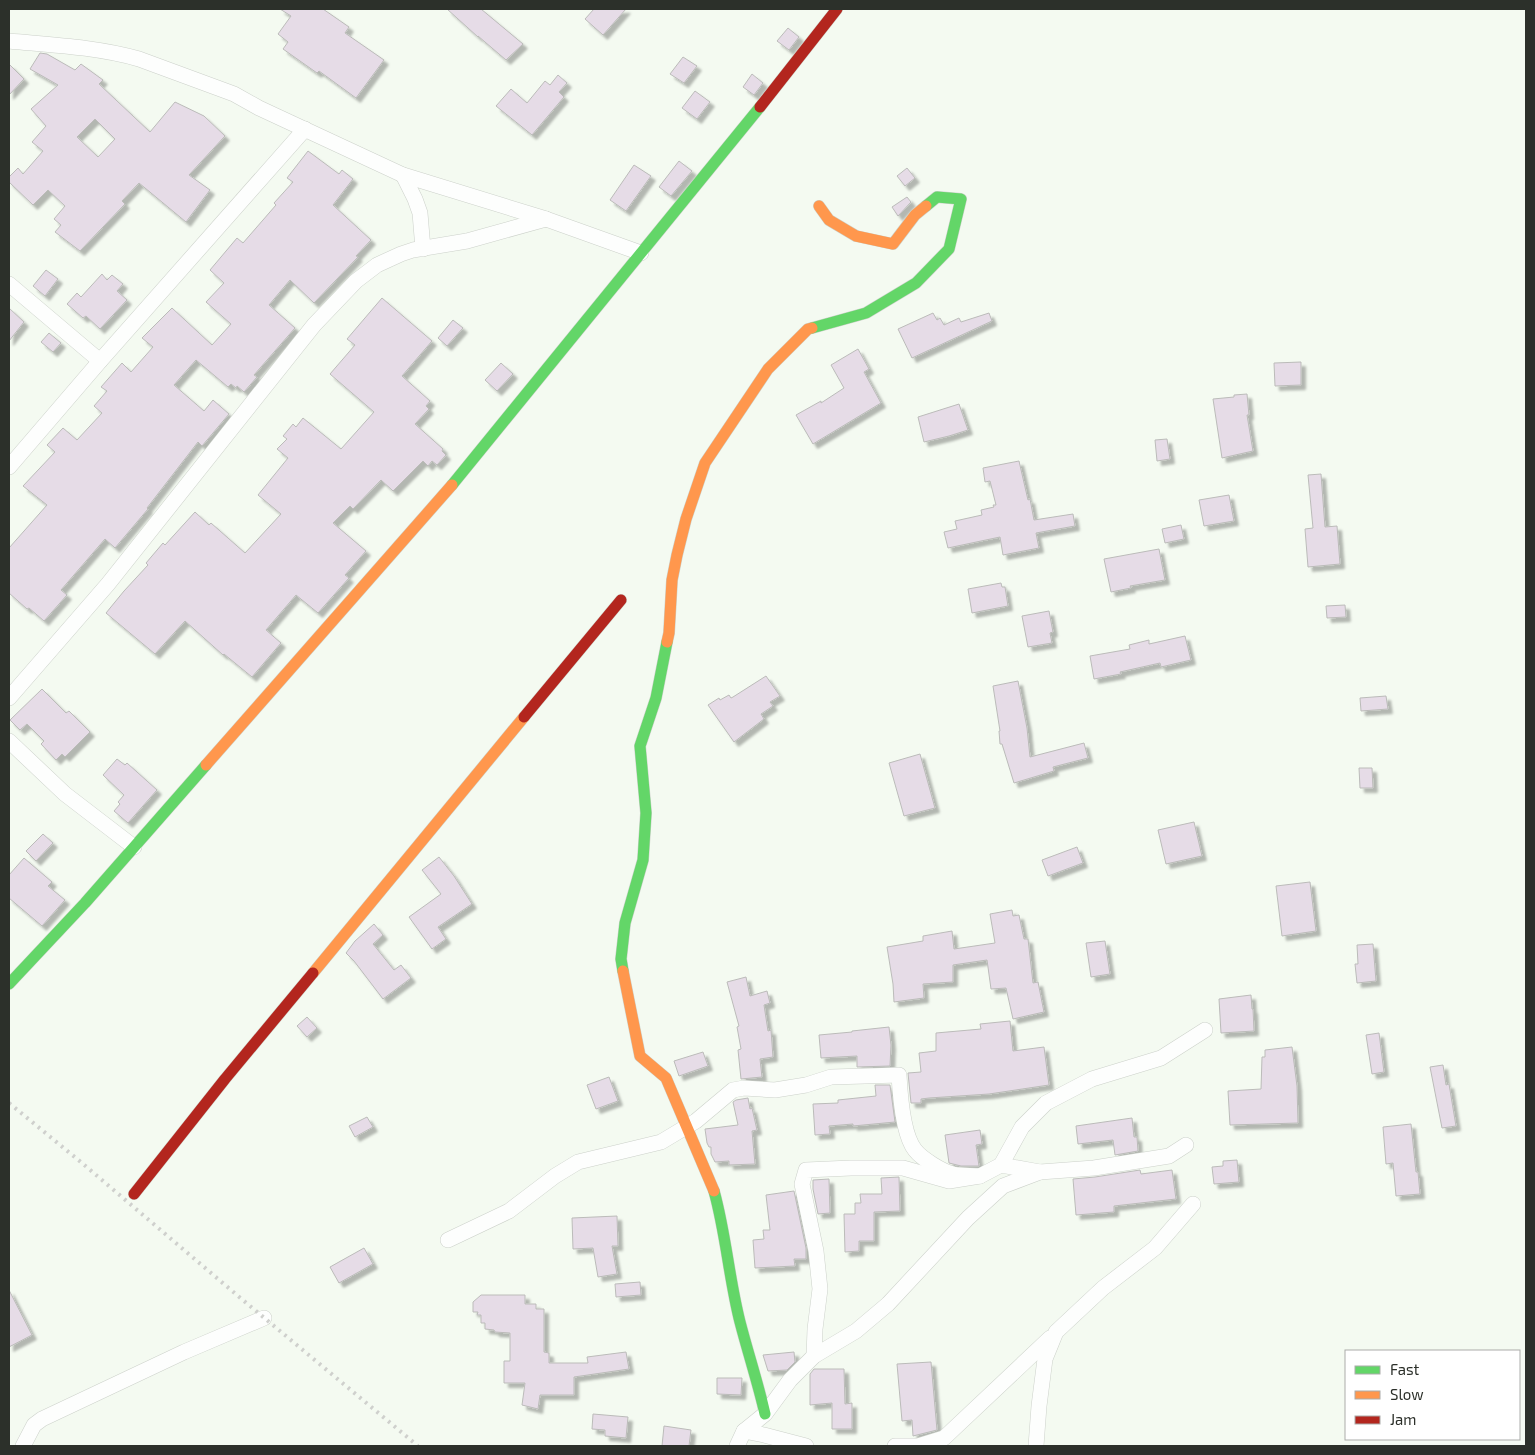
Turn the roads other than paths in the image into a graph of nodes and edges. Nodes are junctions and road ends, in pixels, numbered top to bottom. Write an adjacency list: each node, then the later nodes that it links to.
1 (837, 9): 8 (street)
2 (9, 40): 3 (street)
3 (305, 129): 4 (street); 10 (street)
4 (402, 175): 6 (street); 7 (street)
5 (819, 206): 18 (street)
6 (546, 219): 7 (street); 8 (street)
7 (424, 249): 13 (street)
8 (641, 253): 15 (street)
9 (9, 284): 10 (street)
10 (100, 360): 11 (street)
11 (9, 467)
12 (622, 600): 23 (street)
13 (9, 698)
14 (9, 741): 15 (street)
15 (134, 847): 16 (street)
16 (9, 984)
17 (1205, 1030): 20 (street)
18 (687, 1127): 22 (street); 25 (street); 29 (street)
19 (1186, 1145): 21 (street)
20 (1001, 1165): 21 (street); 22 (street)
21 (1040, 1172): 28 (street)
22 (980, 1176): 28 (street)
23 (134, 1194)
24 (1193, 1204): 27 (street)
25 (448, 1240)
26 (264, 1318): 31 (street)
27 (1056, 1332): 34 (street); 35 (street)
28 (814, 1356): 29 (street)
29 (765, 1414): 30 (street)
30 (744, 1431): 32 (street); 33 (street)
31 (23, 1446)
32 (737, 1446)
33 (806, 1446)
34 (895, 1446)
35 (1036, 1446)

